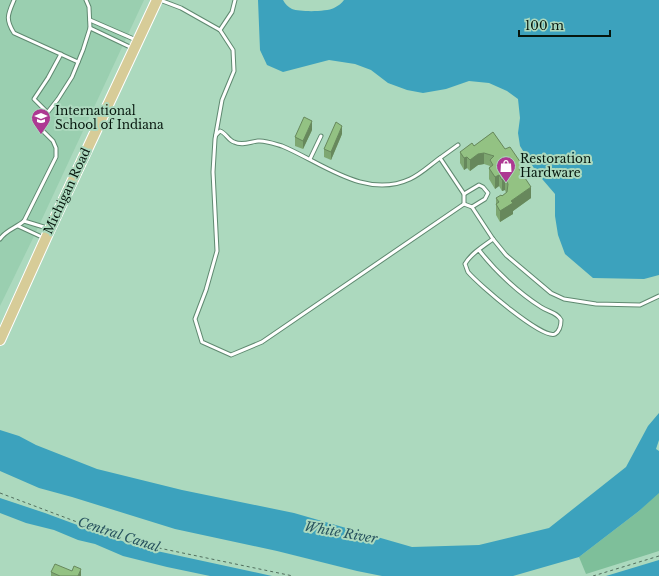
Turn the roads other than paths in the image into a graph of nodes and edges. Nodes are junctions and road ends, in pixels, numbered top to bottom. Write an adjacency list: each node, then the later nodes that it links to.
1 (14, 0): 10 (lane)
2 (86, 0): 6 (lane)
3 (157, 0): 9 (main road, Michigan Road)
4 (160, 0): 8 (lane)
5 (235, 0): 8 (lane)
6 (90, 20): 7 (lane); 9 (lane)
7 (90, 28): 9 (lane); 11 (lane)
8 (220, 30): 13 (lane)
9 (136, 45): 25 (main road, Michigan Road)
10 (61, 54): 11 (lane); 12 (lane)
11 (78, 62): 12 (lane)
12 (47, 112): 23 (lane)
13 (218, 120): 14 (lane); 15 (lane)
14 (222, 132): 15 (lane); 19 (lane)
15 (216, 135): 21 (lane)
16 (321, 136): 19 (lane)
17 (458, 145): 18 (lane)
18 (440, 158): 19 (lane); 20 (lane)
19 (310, 159)
20 (464, 194): 21 (lane); 22 (lane)
21 (464, 204): 22 (lane)
22 (472, 207): 28 (lane)
23 (24, 221): 24 (lane); 25 (lane)
24 (18, 226): 26 (lane); 27 (lane)
25 (50, 229): 27 (main road, Michigan Road)
26 (0, 239)
27 (45, 239): 31 (main road, Michigan Road)
28 (494, 239): 29 (lane); 30 (lane)
29 (479, 250): 29 (lane)
30 (659, 296)
31 (0, 340)

